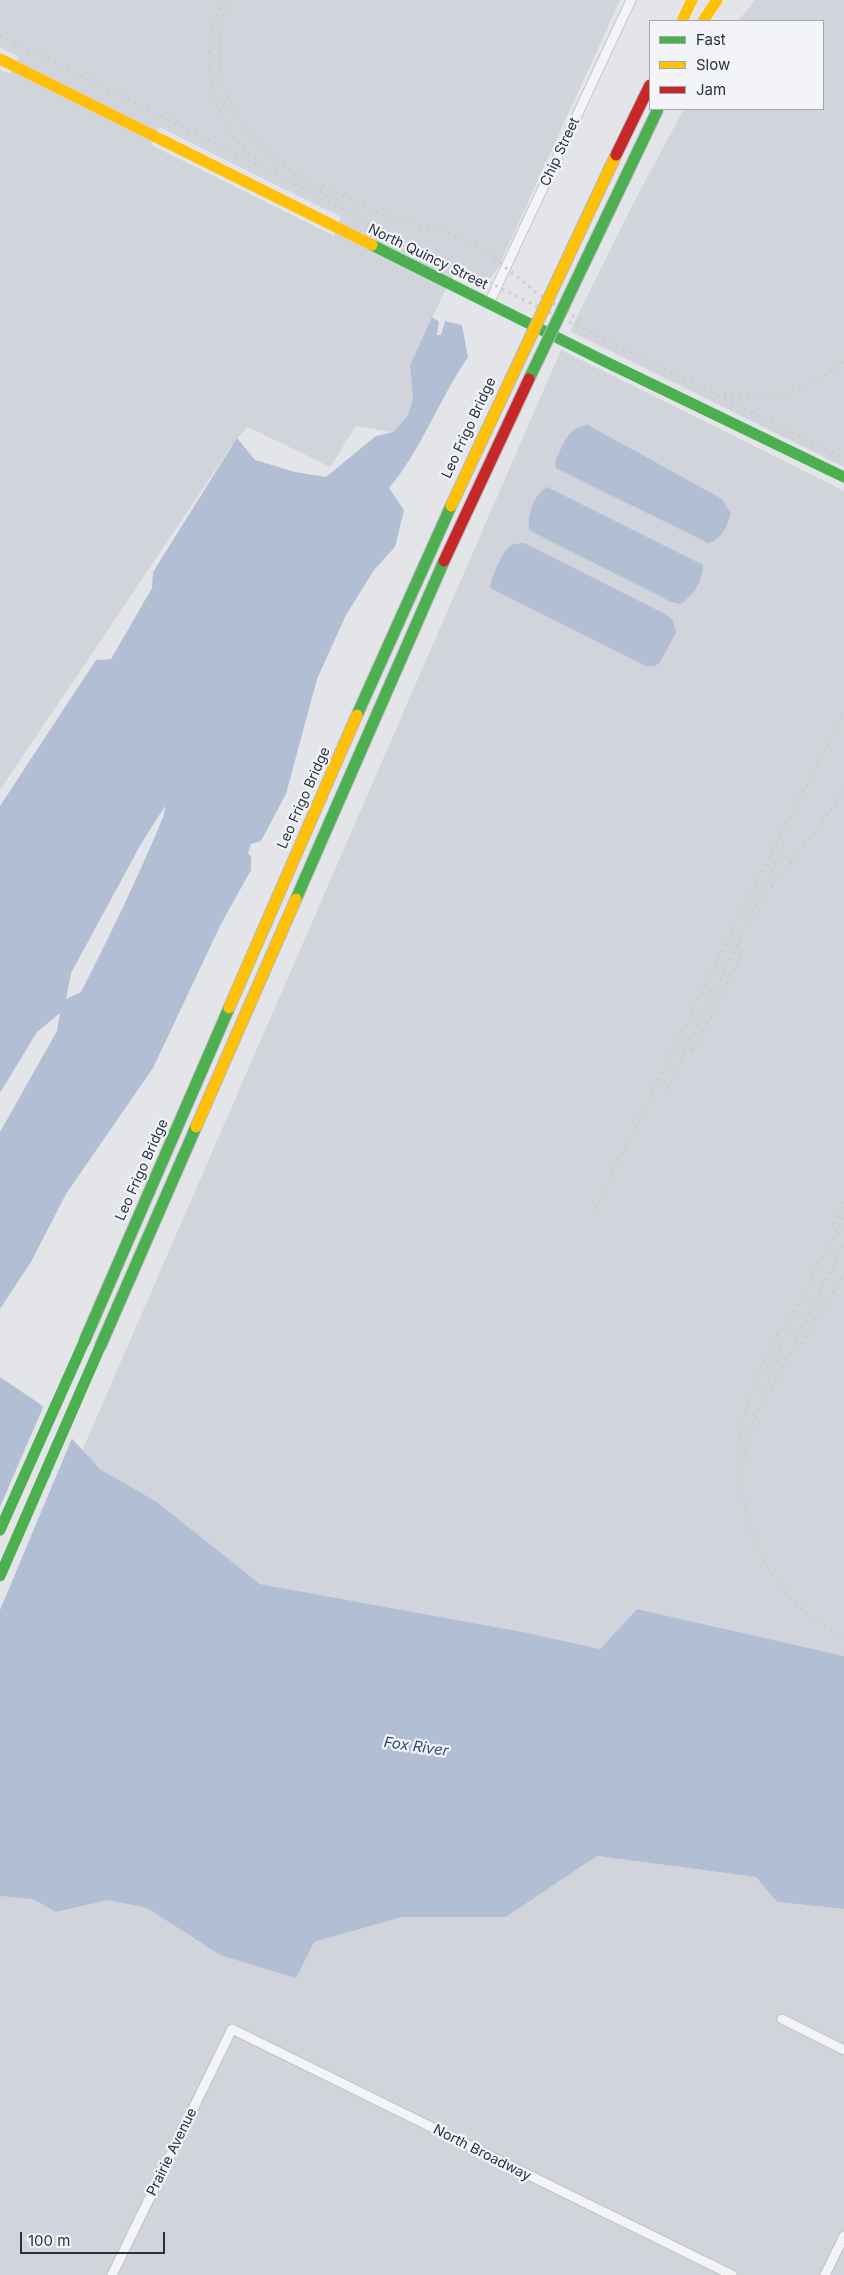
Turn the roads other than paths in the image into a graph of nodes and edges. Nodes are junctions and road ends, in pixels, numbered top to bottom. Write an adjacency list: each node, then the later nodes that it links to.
1 (631, 0): 11 (street, Chip Street)
2 (692, 0): 5 (main road)
3 (712, 0): 6 (main road)
4 (717, 0): 7 (main road)
5 (682, 20)
6 (702, 20)
7 (703, 20)
8 (0, 59): 11 (main road, North Quincy Street)
9 (649, 87): 13 (main road, Leo Frigo Bridge, bridge)
10 (658, 110): 14 (main road, bridge)
11 (489, 304): 12 (main road, North Quincy Street)
12 (844, 477)
13 (0, 1530)
14 (0, 1576)
15 (782, 2019): 17 (street)
16 (232, 2029): 19 (street, Prairie Avenue); 20 (street, North Broadway)
17 (844, 2050)
18 (844, 2236): 21 (street)
19 (112, 2275)
20 (732, 2275)
21 (825, 2275)

